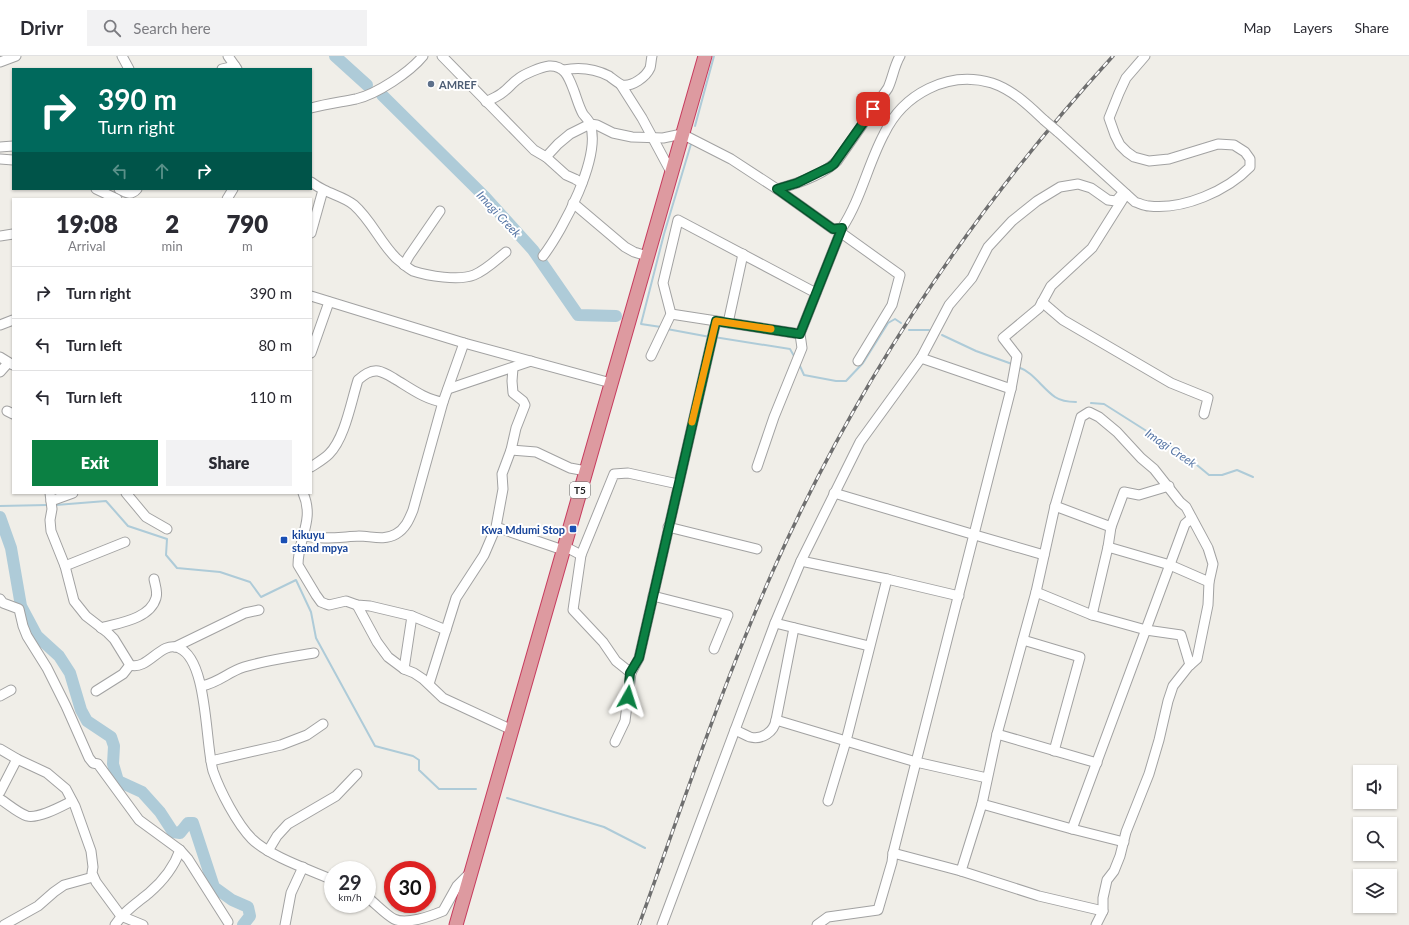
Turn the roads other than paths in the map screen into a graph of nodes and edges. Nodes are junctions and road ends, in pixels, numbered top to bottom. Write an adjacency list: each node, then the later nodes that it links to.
1 (16, 56): 10 (street)
2 (122, 56): 12 (street)
3 (228, 56): 11 (street)
4 (442, 56): 15 (street)
5 (652, 56): 14 (street)
6 (705, 56): 18 (highway, T5)
7 (900, 56): 28 (street)
8 (1145, 56): 32 (street)
9 (421, 57): 16 (street)
10 (0, 62)
11 (236, 67)
12 (128, 68)
13 (564, 70): 14 (street); 15 (street); 17 (street)
14 (621, 84): 19 (street)
15 (486, 102): 22 (street)
16 (312, 108)
17 (590, 124): 19 (street); 22 (street); 27 (street)
18 (682, 134): 19 (street); 25 (highway, T5); 28 (street)
19 (652, 137): 25 (street)
20 (12, 146): 21 (street)
21 (0, 147)
22 (546, 157): 27 (street)
23 (0, 159): 24 (street)
24 (12, 160)
25 (672, 172): 42 (highway, T5)
26 (312, 183): 31 (street)
27 (582, 183): 33 (street)
28 (777, 189): 36 (street)
29 (121, 190): 30 (street)
30 (136, 190)
31 (323, 190): 35 (street); 43 (street)
32 (1125, 192): 36 (street, bridge); 47 (street); 58 (street)
33 (573, 203): 41 (street); 42 (street)
34 (440, 211): 43 (street)
35 (312, 229)
36 (841, 230): 44 (street); 60 (street)
37 (12, 234): 38 (street)
38 (0, 237)
39 (506, 252): 43 (street)
40 (743, 254): 44 (street); 48 (street); 51 (street)
41 (543, 256)
42 (648, 256): 64 (highway, T5)
43 (404, 265)
44 (816, 293): 53 (street)
45 (312, 296): 46 (street)
46 (329, 302): 54 (street); 55 (street)
47 (1042, 302): 65 (street); 68 (street)
48 (671, 314): 50 (street); 56 (street)
49 (12, 320): 52 (street)
50 (716, 321): 51 (street); 73 (street)
51 (728, 322): 53 (street)
52 (0, 325)
53 (800, 334): 71 (street)
54 (464, 342): 59 (street); 66 (street)
55 (312, 350)
56 (651, 356)
57 (0, 357): 61 (street)
58 (921, 358): 65 (street); 75 (street)
59 (531, 361): 62 (street); 64 (street)
60 (858, 361)
61 (11, 364): 63 (street)
62 (513, 368): 66 (street); 69 (street)
63 (0, 372)
64 (611, 384): 72 (highway, T5)
65 (1011, 388): 87 (street)
66 (448, 389): 67 (street)
67 (444, 402): 70 (street); 86 (street)
68 (1204, 414)
69 (511, 450): 72 (street); 82 (street)
70 (312, 466)
71 (757, 467)
72 (586, 471): 90 (highway, T5)
73 (678, 484): 83 (street); 92 (street)
74 (1169, 486): 80 (street); 81 (street); 84 (street)
75 (834, 493): 87 (street); 94 (street)
76 (67, 494): 79 (street)
77 (127, 494): 85 (street)
78 (303, 494): 86 (street)
79 (50, 497): 96 (street)
80 (1055, 506): 84 (street); 93 (street)
81 (1192, 518): 95 (street); 99 (street)
82 (496, 527): 90 (street); 111 (street)
83 (668, 527): 91 (street); 101 (street)
84 (1111, 527): 89 (street)
85 (167, 529)
86 (304, 536): 104 (street)
87 (974, 536): 93 (street); 102 (street)
88 (125, 542): 96 (street)
89 (1108, 547): 95 (street); 106 (street)
90 (564, 548): 92 (street); 129 (highway, T5)
91 (757, 549)
92 (581, 555): 121 (street)
93 (1044, 555): 100 (street)
94 (801, 561): 98 (street); 108 (street)
95 (1170, 565): 99 (street); 112 (street)
96 (65, 566): 109 (street)
97 (154, 579): 109 (street)
98 (887, 579): 102 (street); 114 (street)
99 (1209, 582): 119 (street)
100 (1036, 592): 106 (street); 113 (street)
101 (653, 596): 116 (street); 121 (street)
102 (959, 596): 138 (street)
103 (0, 599): 149 (street)
104 (357, 604): 107 (street); 120 (street)
105 (259, 610): 115 (street)
106 (1092, 615): 112 (street)
107 (412, 616): 111 (street); 120 (street)
108 (775, 623): 110 (street); 130 (street)
109 (101, 628): 118 (street)
110 (794, 628): 114 (street); 127 (street)
111 (446, 630): 122 (street)
112 (1146, 630): 119 (street); 139 (street)
113 (1023, 640): 131 (street); 135 (street)
114 (869, 646): 132 (street)
115 (175, 647): 118 (street); 123 (street)
116 (714, 649)
117 (314, 653): 123 (street)
118 (130, 664): 125 (street)
119 (1190, 666): 148 (street)
120 (404, 669): 122 (street)
121 (630, 673): 133 (street)
122 (429, 684): 129 (street)
123 (202, 686): 137 (street)
124 (11, 690): 126 (street)
125 (96, 691)
126 (0, 696)
127 (776, 720): 130 (street); 132 (street)
128 (323, 724): 137 (street)
129 (512, 730): 154 (highway, T5)
130 (735, 730): 166 (street)
131 (997, 734): 135 (street); 141 (street)
132 (846, 741): 138 (street); 145 (street)
133 (615, 742)
134 (0, 749): 136 (street)
135 (1054, 751): 139 (street)
136 (17, 759): 142 (street); 144 (street)
137 (211, 761): 150 (street)
138 (916, 762): 141 (street); 151 (street)
139 (1097, 763): 147 (street)
140 (357, 774): 150 (street)
141 (987, 778): 146 (street)
142 (0, 792)
143 (0, 798): 144 (street)
144 (72, 801): 156 (street)
145 (828, 801)
146 (982, 804): 147 (street); 153 (street)
147 (1072, 829): 148 (street)
148 (1124, 842): 158 (street)
149 (180, 850): 159 (street); 160 (street)
150 (268, 851): 152 (street)
151 (893, 853): 153 (street); 167 (street)
152 (303, 867): 155 (street); 164 (street)
153 (961, 871): 158 (street)
154 (472, 872): 157 (street); 165 (highway, T5)
155 (324, 876)
156 (93, 877): 159 (street); 161 (street)
157 (376, 904)
158 (1103, 911): 168 (street)
159 (121, 916): 162 (street); 163 (street)
160 (228, 922)
161 (4, 925)
162 (115, 925)
163 (143, 925)
164 (285, 925)
165 (456, 925)
166 (662, 925)
167 (817, 925)
168 (1096, 925)

